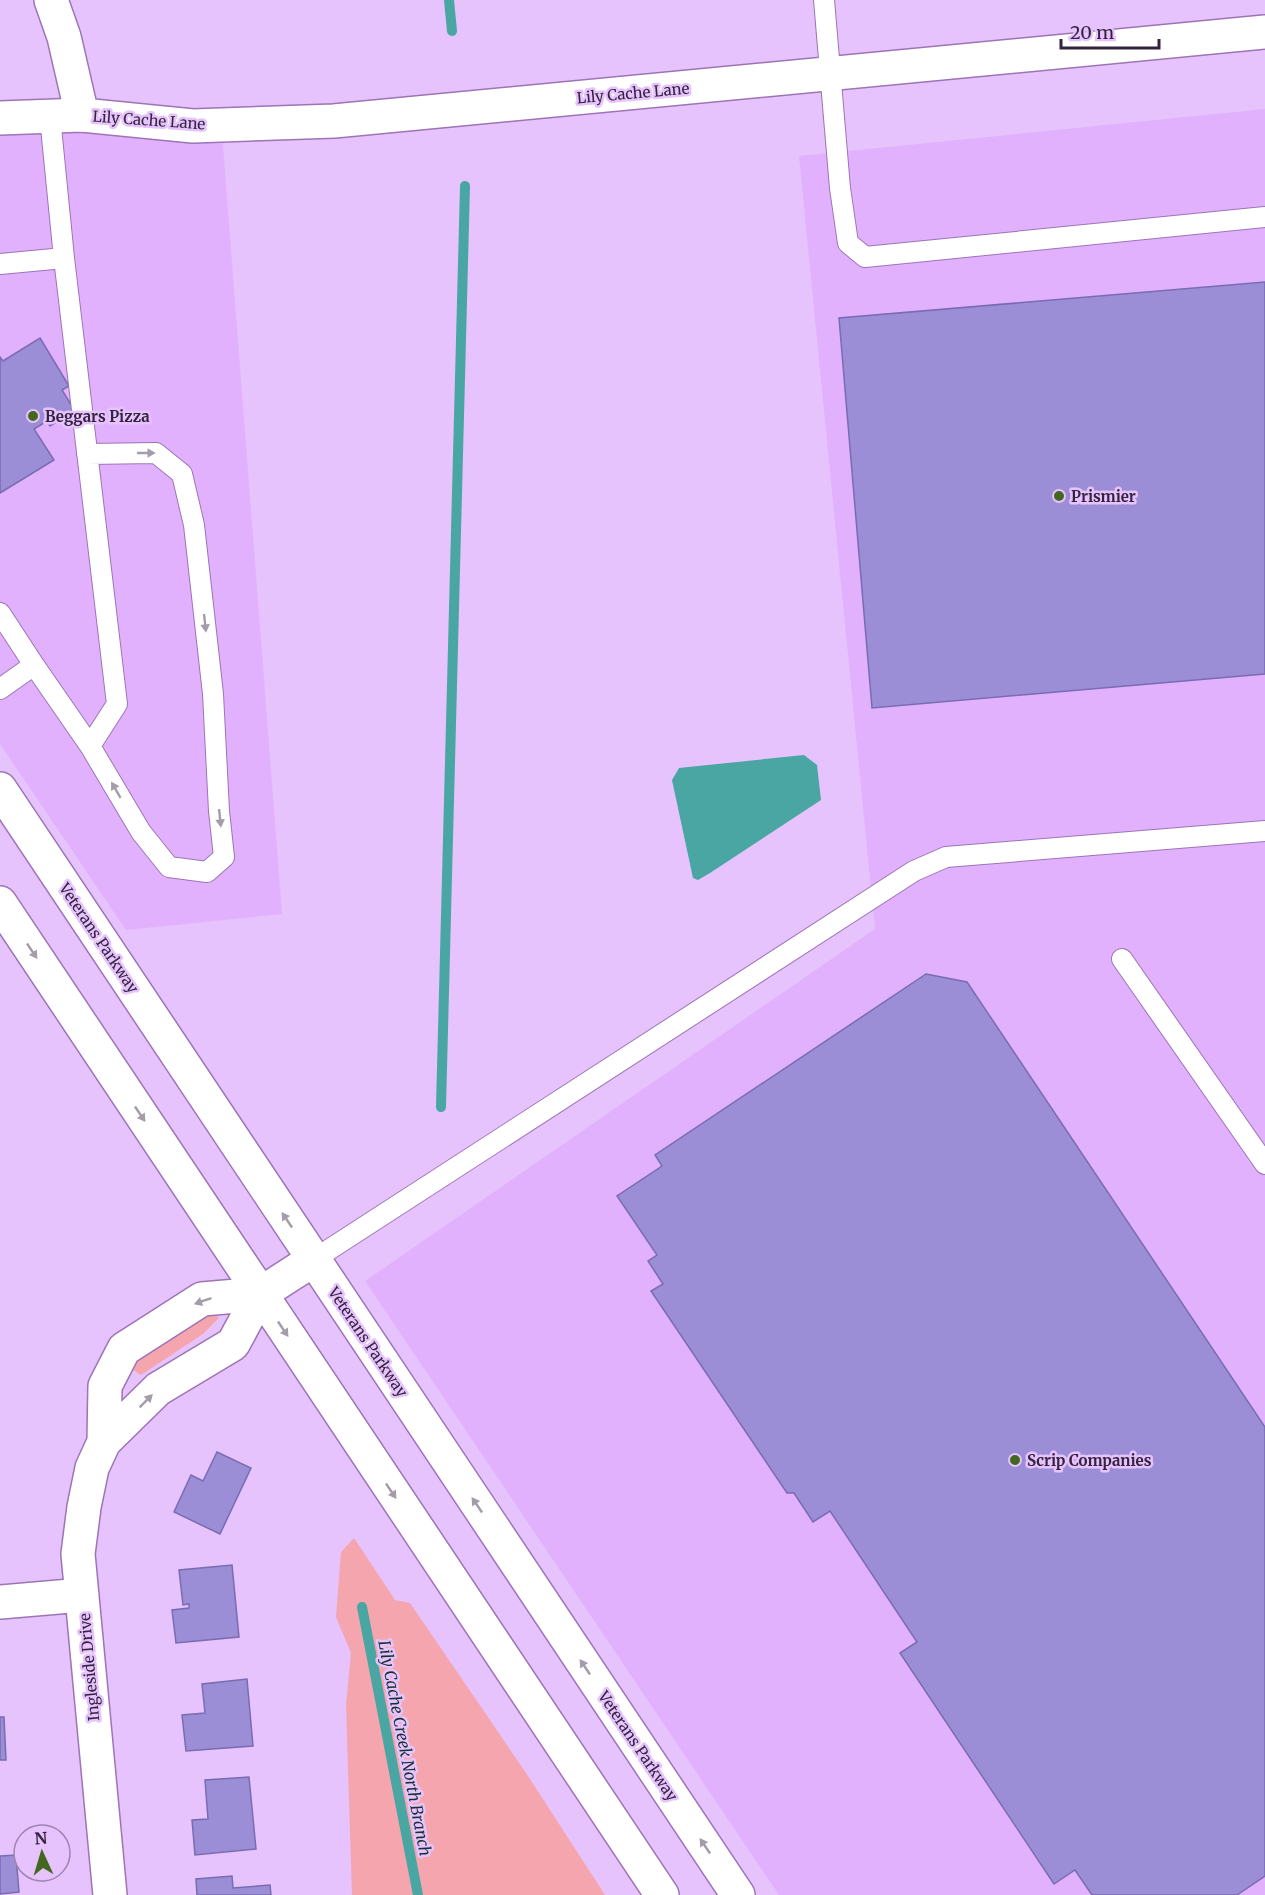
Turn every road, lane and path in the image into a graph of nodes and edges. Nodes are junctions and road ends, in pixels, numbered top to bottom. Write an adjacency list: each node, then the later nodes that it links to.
1 (51, 0): 5 (main road)
2 (824, 0): 4 (lane)
3 (1265, 33): 4 (main road, Lily Cache Lane)
4 (831, 74): 5 (main road, Lily Cache Lane); 8 (lane)
5 (82, 115): 6 (main road, Lily Cache Lane)
6 (50, 117): 7 (main road, Lily Cache Lane); 9 (lane)
7 (0, 118)
8 (1265, 217)
9 (64, 258): 10 (lane); 11 (lane)
10 (0, 264)
11 (87, 454): 15 (lane); 15 (lane, one-way to 15)
12 (0, 613): 13 (lane)
13 (34, 664): 14 (lane); 15 (lane)
14 (0, 689)
15 (90, 746)
16 (0, 789): 21 (main road, Veterans Parkway, one-way to 16)
17 (1265, 831): 21 (lane)
18 (0, 903): 22 (main road, one-way to 22)
19 (1122, 959): 20 (lane)
20 (1265, 1164)
21 (313, 1260): 22 (main road, Ingleside Drive); 28 (main road, Veterans Parkway, one-way to 21)
22 (260, 1294): 23 (main road, Ingleside Drive, one-way to 22); 23 (main road, Ingleside Drive, one-way to 23); 27 (main road, one-way to 27)
23 (104, 1442): 24 (main road, Ingleside Drive)
24 (82, 1595): 25 (main road); 26 (main road, Ingleside Drive)
25 (0, 1602)
26 (110, 1895)
27 (662, 1895)
28 (738, 1895)

